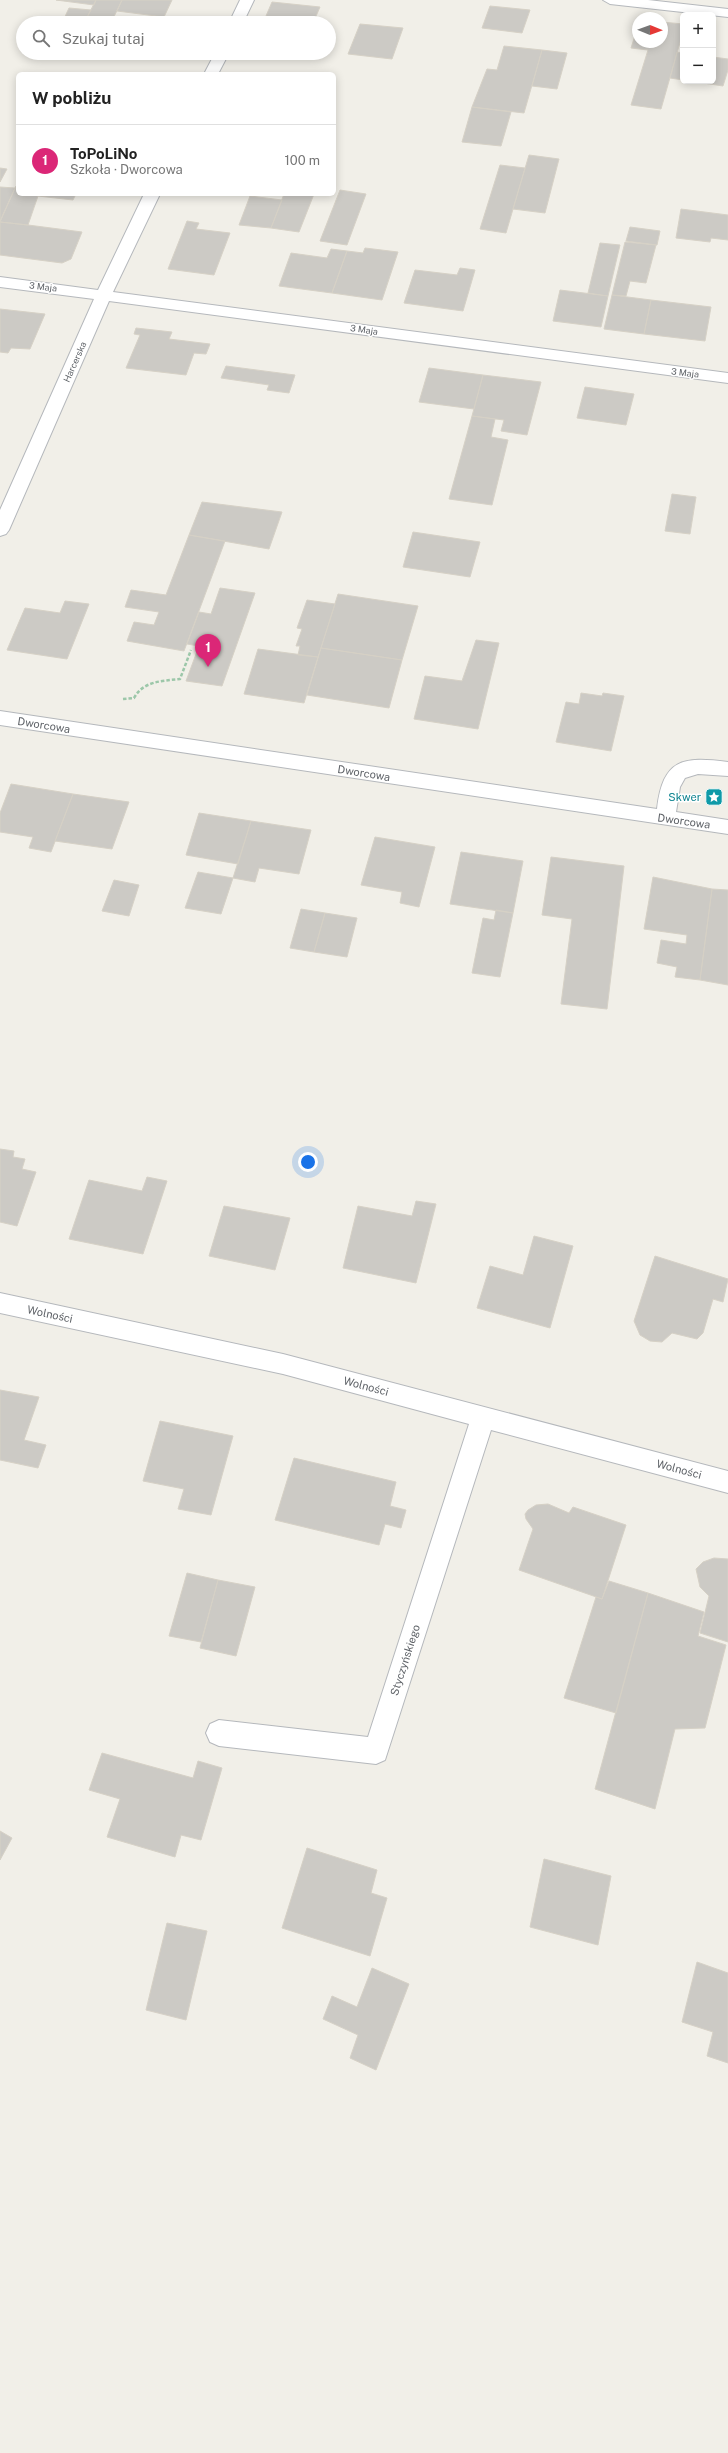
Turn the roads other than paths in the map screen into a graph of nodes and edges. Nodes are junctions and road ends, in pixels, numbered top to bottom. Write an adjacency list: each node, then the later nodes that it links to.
1 (248, 0): 4 (street)
2 (610, 0): 3 (street)
3 (728, 13)
4 (240, 16)
5 (218, 60): 6 (street)
6 (212, 72)
7 (151, 196): 9 (street, Harcerska)
8 (0, 282): 9 (street, 3 Maja)
9 (104, 295): 10 (street, 3 Maja); 11 (street, Harcerska)
10 (728, 378)
11 (0, 530)
12 (0, 718): 14 (street, Dworcowa)
13 (728, 769): 14 (street)
14 (666, 818): 15 (street, Dworcowa)
15 (728, 827)
16 (0, 1303): 17 (street, Wolności)
17 (483, 1418): 18 (street, Wolności); 19 (street, Styczyńskiego)
18 (728, 1482)
19 (219, 1733)

